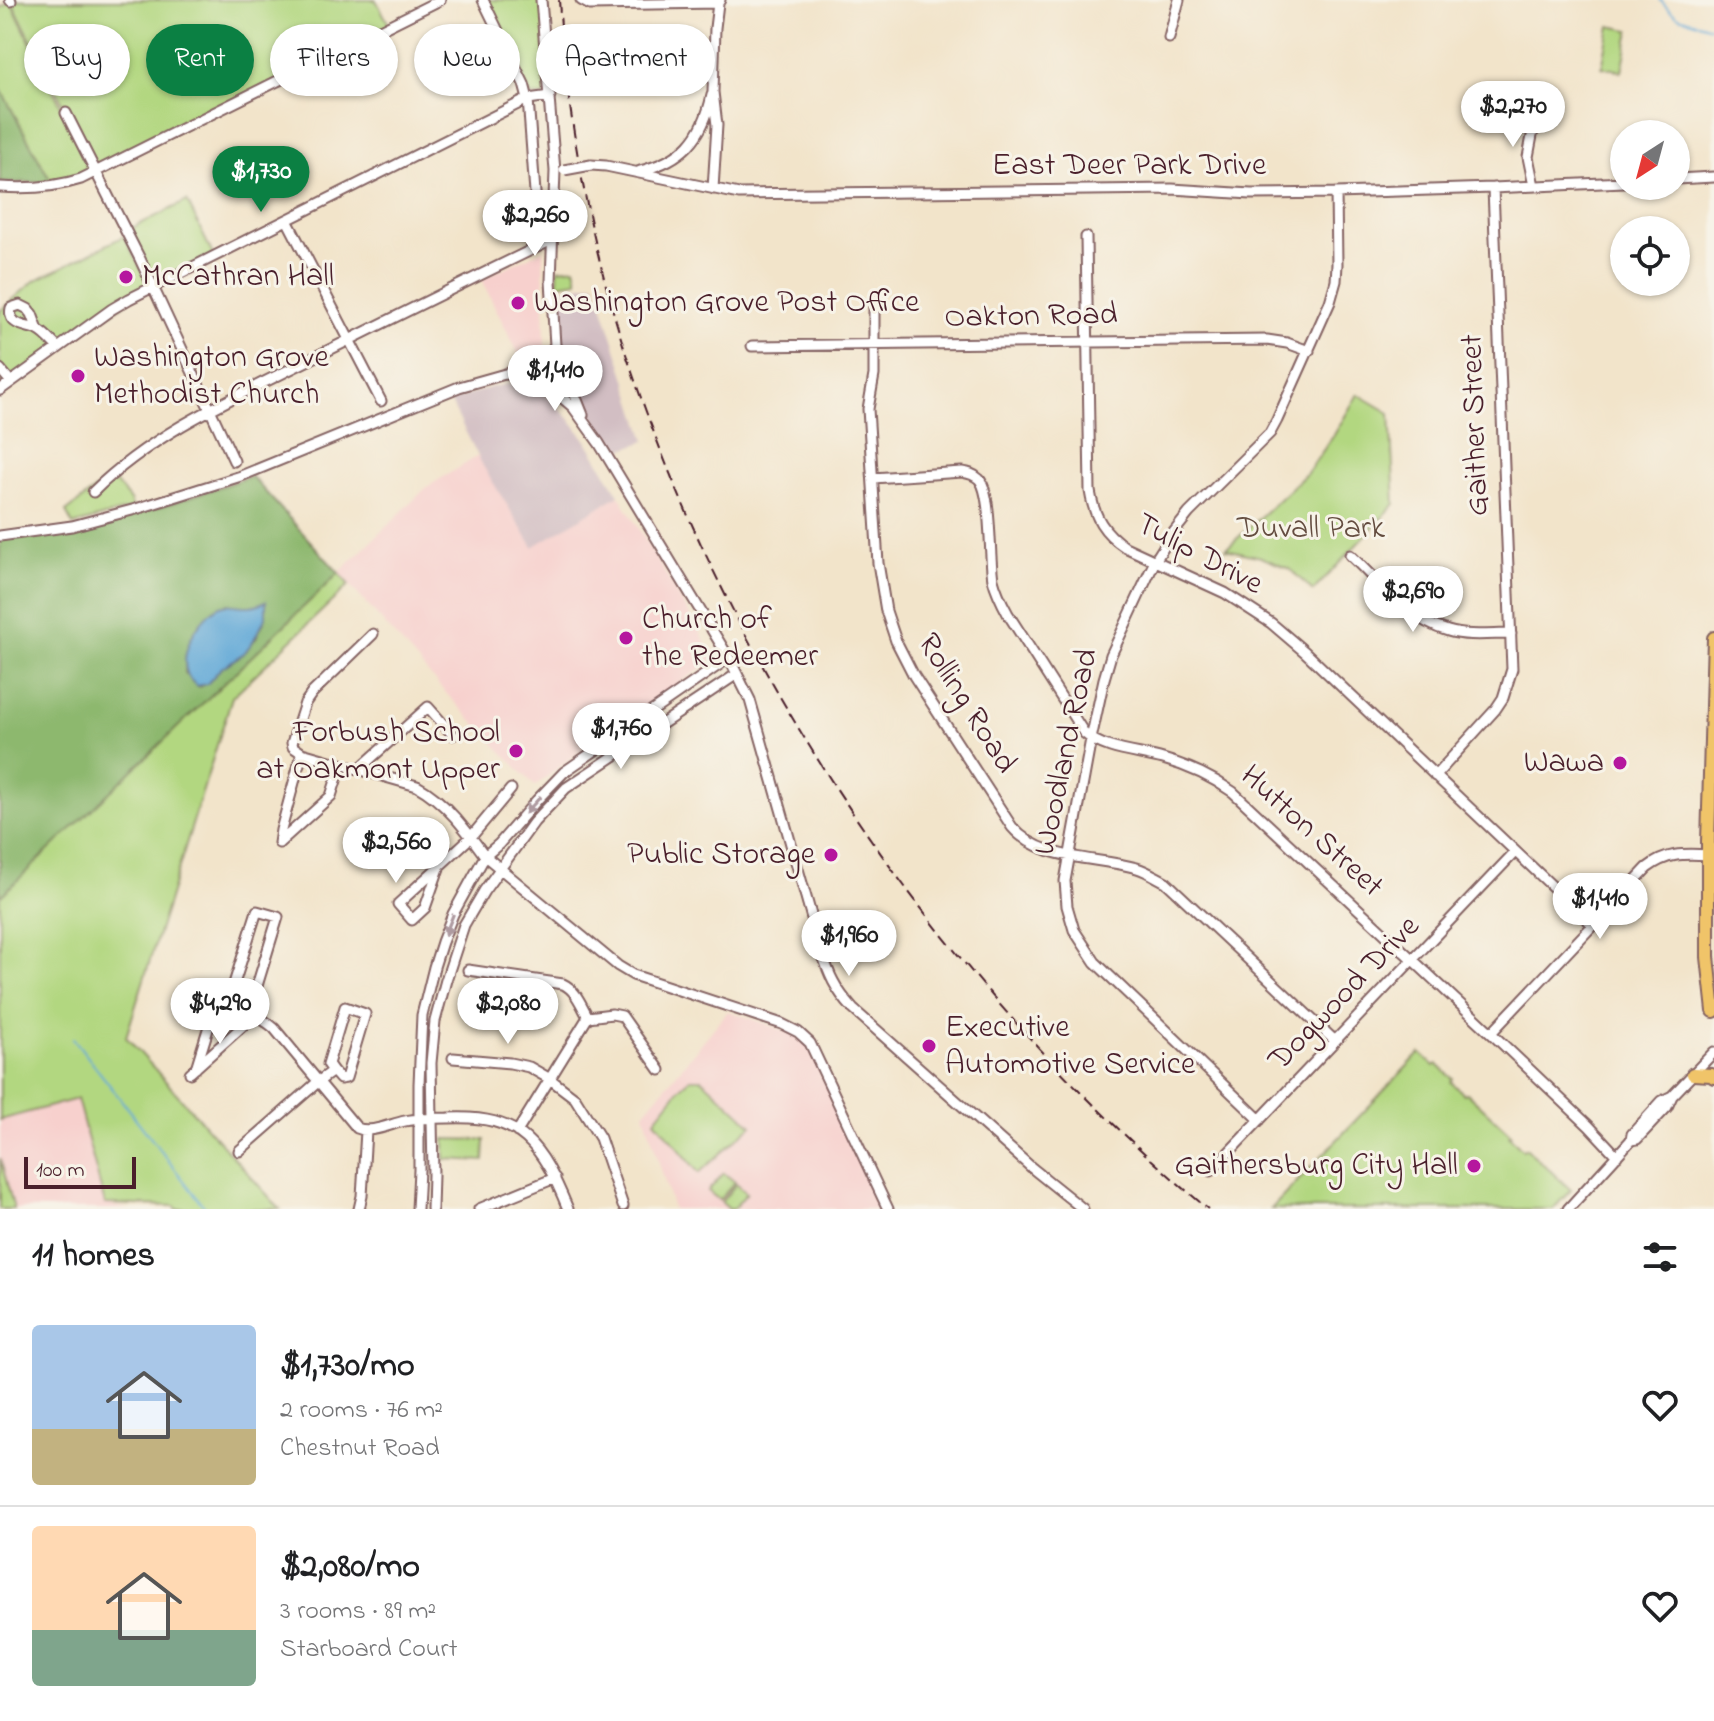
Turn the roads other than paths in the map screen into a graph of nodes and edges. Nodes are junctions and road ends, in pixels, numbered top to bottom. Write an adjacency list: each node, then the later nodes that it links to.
1 (440, 0): 17 (street)
2 (483, 0): 13 (street)
3 (541, 0): 7 (street)
4 (581, 0): 6 (street)
5 (1179, 0): 9 (street)
6 (719, 1): 8 (street)
7 (543, 24)
8 (715, 28)
9 (1169, 38)
10 (550, 96): 13 (street); 16 (street)
11 (712, 96): 18 (street)
12 (713, 96): 25 (street)
13 (528, 99): 27 (street); 30 (street)
14 (1531, 103): 22 (street)
15 (66, 113): 17 (street)
16 (560, 170): 18 (street, East Deer Park Drive, bridge); 29 (street)
17 (95, 172): 23 (street); 31 (street)
18 (635, 172): 25 (street, East Deer Park Drive)
19 (1714, 177): 20 (street)
20 (1690, 178)
21 (1610, 183): 22 (street, East Deer Park Drive)
22 (1534, 186): 24 (street, East Deer Park Drive)
23 (0, 187)
24 (1493, 188): 26 (street, East Deer Park Drive); 56 (street, Gaither Street)
25 (713, 189): 26 (street, East Deer Park Drive)
26 (1336, 193): 40 (street, Woodland Road)
27 (287, 220): 31 (street); 34 (street)
28 (1086, 237): 35 (street, Tulip Drive)
29 (552, 240): 30 (street); 39 (street)
30 (539, 246): 34 (street)
31 (152, 287): 38 (street); 47 (street)
32 (874, 304): 36 (street, Rolling Road)
33 (38, 330): 38 (street)
34 (350, 340): 46 (street); 47 (street)
35 (1087, 343): 36 (street, Oakton Road); 40 (street, Oakton Road); 54 (street, Tulip Drive)
36 (874, 344): 37 (street, Oakton Road); 50 (street, Rolling Road)
37 (752, 346)
38 (58, 348): 43 (street)
39 (556, 348): 42 (street); 44 (street); 48 (street)
40 (1309, 351): 54 (street, Woodland Road)
41 (0, 369): 43 (street)
42 (505, 374): 44 (street); 52 (street)
43 (11, 382): 45 (street)
44 (547, 385): 48 (street)
45 (0, 390)
46 (381, 401)
47 (212, 410): 49 (street); 51 (street)
48 (585, 422): 58 (street)
49 (234, 461)
50 (873, 478): 62 (street); 72 (street, Rolling Road)
51 (93, 492)
52 (0, 536)
53 (1350, 555): 56 (street)
54 (1155, 561): 62 (street, Woodland Road); 66 (street, Tulip Drive)
55 (373, 634): 63 (street)
56 (1511, 634): 66 (street, Gaither Street)
57 (1714, 638): 60 (main road)
58 (729, 658): 59 (street); 71 (street, one-way to 71)
59 (737, 674): 74 (street); 101 (street)
60 (1713, 731): 70 (main road)
61 (453, 735): 65 (street)
62 (1091, 739): 72 (street, Woodland Road); 76 (street, Hutton Street)
63 (299, 751): 64 (street); 64 (street)
64 (341, 765): 65 (street)
65 (359, 769): 68 (street)
66 (1435, 776): 69 (street, Tulip Drive)
67 (511, 789): 68 (street)
68 (471, 837): 71 (street); 73 (street)
69 (1515, 852): 75 (street, Tulip Drive); 76 (street, Dogwood Drive)
70 (1711, 854): 75 (street); 79 (main road)
71 (485, 856): 74 (street); 92 (street, one-way to 92)
72 (1070, 856): 83 (street, Rolling Road); 94 (street, Woodland Road)
73 (439, 868): 73 (street)
74 (499, 869): 93 (street); 108 (street)
75 (1593, 925): 82 (street)
76 (1413, 960): 82 (street, Hutton Street); 83 (street, Dogwood Drive)
77 (468, 970): 81 (street)
78 (227, 1006): 80 (street); 80 (street); 80 (street)
79 (1714, 1011)
80 (252, 1014): 91 (street)
81 (588, 1017): 86 (street); 90 (street)
82 (1491, 1033): 98 (street, Hutton Street)
83 (1335, 1041): 94 (street, Dogwood Drive)
84 (1714, 1052): 88 (street)
85 (453, 1058): 90 (street)
86 (660, 1070)
87 (333, 1071): 87 (street); 91 (street)
88 (1693, 1074): 89 (main road); 98 (street)
89 (1714, 1077)
90 (550, 1079): 96 (street); 102 (street)
91 (319, 1081): 95 (street); 97 (street)
92 (419, 1119): 93 (street); 95 (street); 104 (street)
93 (433, 1119): 96 (street); 105 (street)
94 (1260, 1120): 99 (street, Dogwood Drive)
95 (366, 1131): 103 (street)
96 (517, 1132): 100 (street)
97 (239, 1151)
98 (1617, 1156): 111 (street)
99 (1211, 1171)
100 (555, 1178): 106 (street); 107 (street)
101 (1070, 1199): 109 (street); 110 (street)
102 (623, 1206)
103 (359, 1209)
104 (417, 1209)
105 (432, 1209)
106 (479, 1209)
107 (568, 1209)
108 (888, 1209)
109 (1062, 1209)
110 (1083, 1209)
111 (1568, 1209)

